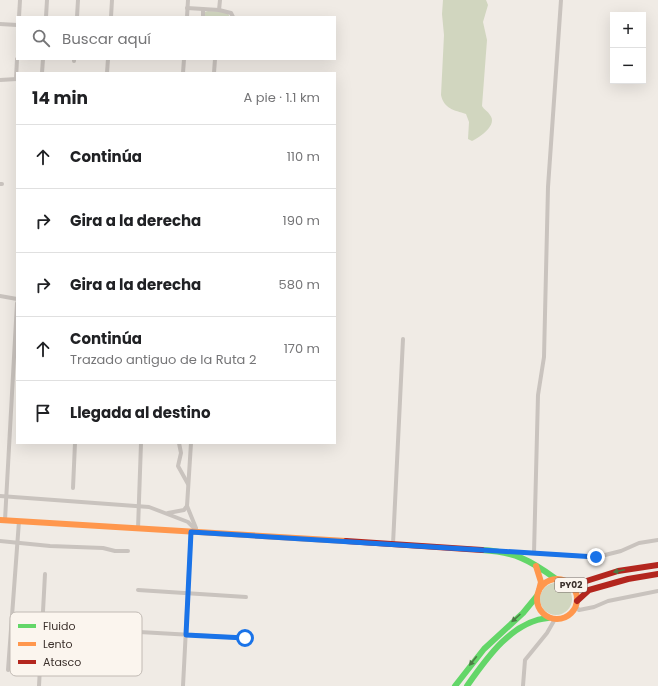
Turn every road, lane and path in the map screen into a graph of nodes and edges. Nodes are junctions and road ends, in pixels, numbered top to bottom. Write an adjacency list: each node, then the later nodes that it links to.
1 (20, 0): 11 (street)
2 (47, 0): 12 (street)
3 (78, 0): 13 (street)
4 (112, 0): 14 (street)
5 (188, 0): 8 (street)
6 (220, 0): 10 (street)
7 (561, 0): 57 (street)
8 (187, 8): 9 (street); 15 (street)
9 (203, 9): 10 (street); 16 (street)
10 (219, 10): 17 (street)
11 (19, 16)
12 (46, 16)
13 (77, 16)
14 (111, 16)
15 (187, 16)
16 (203, 16)
17 (232, 16)
18 (0, 24): 19 (street)
19 (16, 25)
20 (17, 60): 25 (street)
21 (43, 60): 26 (street)
22 (108, 60): 27 (street)
23 (184, 60): 28 (street)
24 (215, 60): 29 (street)
25 (17, 72)
26 (42, 72)
27 (107, 72)
28 (183, 72)
29 (214, 72)
30 (16, 79): 31 (street)
31 (0, 80)
32 (0, 296): 33 (street)
33 (16, 299)
34 (16, 322): 43 (street)
35 (403, 339): 54 (street)
36 (75, 444): 41 (street)
37 (141, 444): 44 (street)
38 (179, 444): 40 (street)
39 (191, 444): 40 (street)
40 (188, 484): 45 (street)
41 (73, 488)
42 (0, 496): 43 (street)
43 (7, 497): 44 (street); 47 (street)
44 (139, 506): 46 (street); 49 (street)
45 (187, 506): 46 (street); 50 (street)
46 (168, 513): 50 (street)
47 (3, 520): 48 (main road, PY02)
48 (20, 521): 49 (main road, PY02); 53 (street)
49 (138, 529): 50 (main road, PY02)
50 (195, 532): 54 (main road, PY02); 66 (street)
51 (658, 540): 57 (street)
52 (0, 541): 53 (street)
53 (18, 541): 55 (street); 70 (street)
54 (393, 544): 56 (main road, PY02)
55 (128, 551)
56 (505, 551): 57 (street); 58 (main road, PY02)
57 (534, 553)
58 (536, 564): 62 (main road, PY02); 67 (main road, PY02)
59 (658, 565): 63 (main road, PY02, one-way to 63)
60 (45, 574): 71 (street)
61 (658, 574): 69 (main road, PY02)
62 (556, 579): 63 (main road, PY02); 67 (main road, PY02)
63 (569, 583): 69 (main road, PY02)
64 (138, 590): 66 (street)
65 (658, 591): 69 (street)
66 (188, 593): 68 (street); 74 (street)
67 (538, 593): 72 (main road, PY02); 81 (main road, PY02, one-way to 81)
68 (246, 597)
69 (576, 604): 72 (main road, PY02)
70 (12, 612)
71 (43, 612)
72 (552, 618): 82 (main road, PY02); 83 (street)
73 (142, 632): 74 (street)
74 (186, 635): 75 (street); 80 (street)
75 (245, 638)
76 (10, 644): 77 (street)
77 (8, 670)
78 (40, 676): 79 (street)
79 (39, 686)
80 (183, 686)
81 (455, 686)
82 (467, 686)
83 (523, 686)

